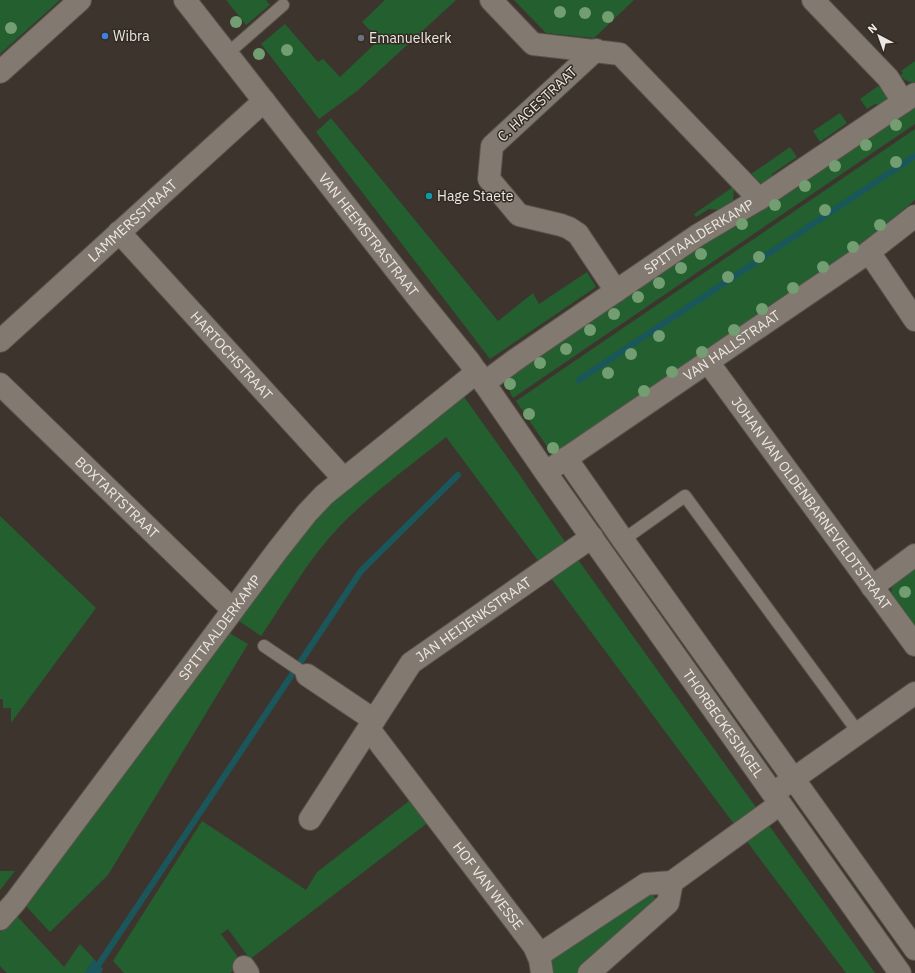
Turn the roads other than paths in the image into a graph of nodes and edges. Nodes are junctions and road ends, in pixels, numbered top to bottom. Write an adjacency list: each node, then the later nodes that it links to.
1 (80, 0): 8 (street)
2 (185, 0): 7 (street, VAN HEEMSTRASTRAAT)
3 (491, 0): 6 (street)
4 (813, 0): 9 (street)
5 (282, 5): 7 (lane)
6 (596, 50): 11 (street); 15 (street, C. HAGESTRAAT)
7 (227, 54): 10 (street, VAN HEEMSTRASTRAAT)
8 (0, 72)
9 (909, 98): 11 (street, SPITTAALDERKAMP)
10 (264, 100): 13 (street, LAMMERSSTRAAT); 19 (street, VAN HEEMSTRASTRAAT)
11 (759, 199): 15 (street, SPITTAALDERKAMP)
12 (915, 216): 14 (street, VAN HALLSTRAAT)
13 (119, 232): 17 (street, LAMMERSSTRAAT); 23 (street, HARTOCHSTRAAT)
14 (869, 252): 16 (street); 18 (street, VAN HALLSTRAAT)
15 (616, 291): 19 (street, SPITTAALDERKAMP)
16 (915, 320)
17 (0, 341)
18 (708, 362): 21 (street, VAN HALLSTRAAT); 27 (street, JOHAN VAN OLDENBARNEVELDTSTRAAT)
19 (481, 378): 22 (street, VAN HEEMSTRASTRAAT); 23 (street, SPITTAALDERKAMP)
20 (0, 384): 28 (street, BOXTARTSTRAAT)
21 (566, 458): 22 (street, VAN HALLSTRAAT); 25 (street, THORBECKESINGEL)
22 (546, 473): 24 (street, THORBECKESINGEL)
23 (344, 479): 28 (street, SPITTAALDERKAMP)
24 (592, 537): 33 (street, JAN HEIJENKSTRAAT); 36 (street, THORBECKESINGEL)
25 (623, 540): 34 (lane); 35 (street, THORBECKESINGEL)
26 (915, 555): 27 (street)
27 (872, 587): 30 (street, JOHAN VAN OLDENBARNEVELDTSTRAAT)
28 (234, 610): 39 (street, SPITTAALDERKAMP)
29 (264, 646): 31 (lane)
30 (915, 646)
31 (307, 675): 33 (street)
32 (914, 695): 34 (street)
33 (371, 724): 37 (street, JAN HEIJENKSTRAAT); 41 (street, HOF VAN WESSE)
34 (858, 732): 35 (street)
35 (793, 778): 36 (street); 40 (street, THORBECKESINGEL)
36 (777, 799): 38 (street); 43 (street, THORBECKESINGEL)
37 (310, 819)
38 (672, 882): 41 (street, HOF VAN WESSE); 42 (street)
39 (0, 920)
40 (915, 949)
41 (540, 964)
42 (589, 973)
43 (900, 973)

